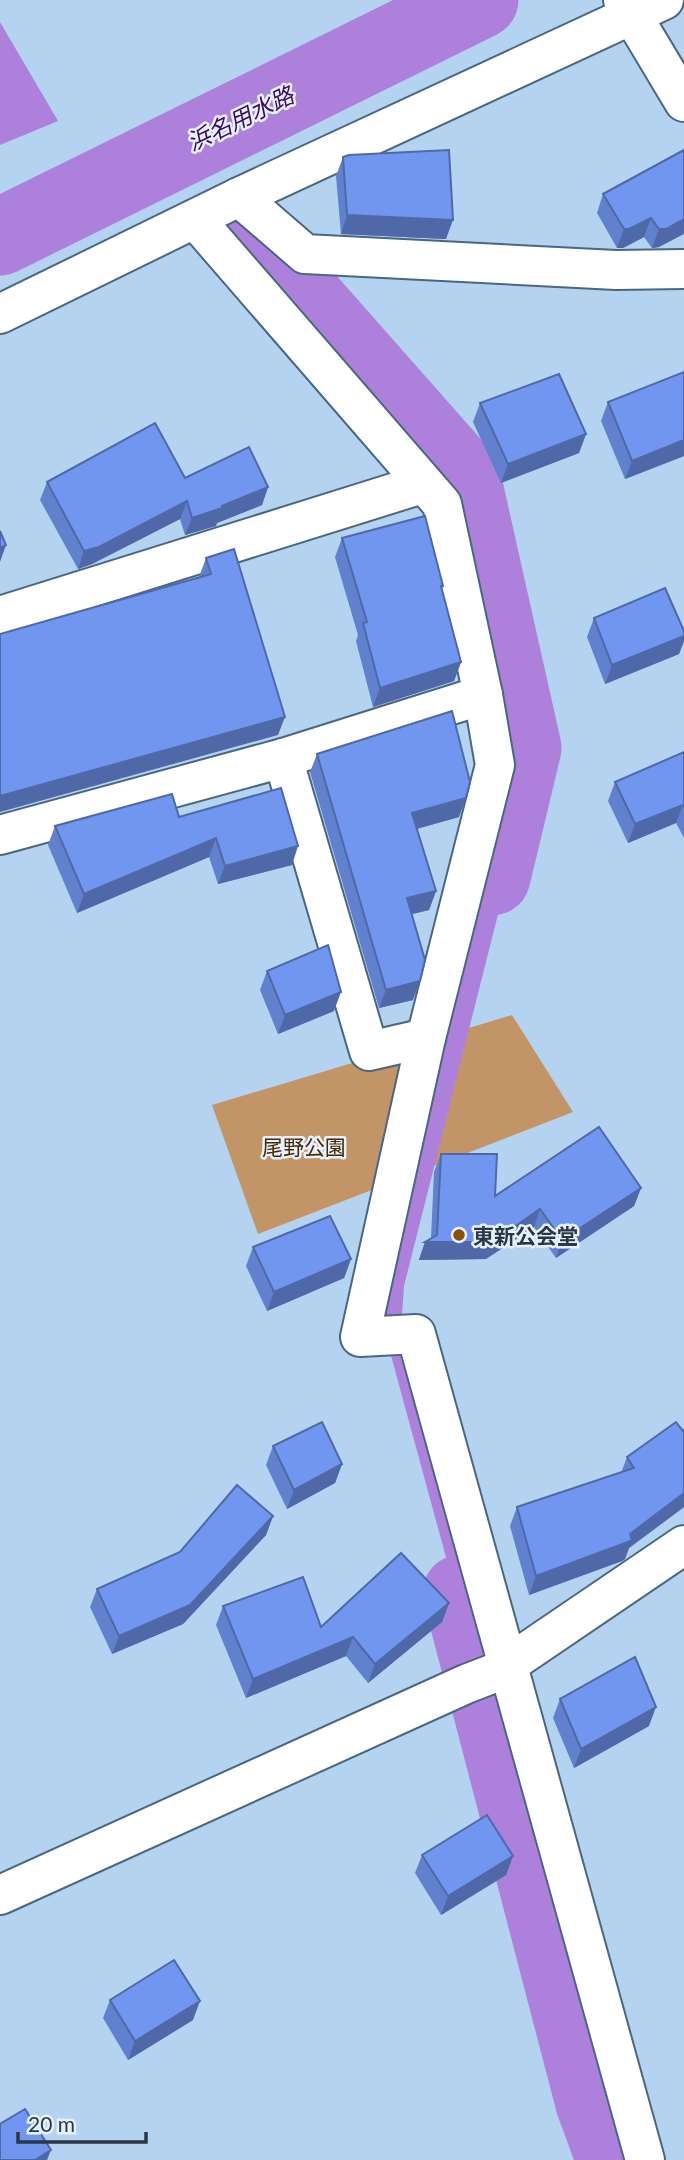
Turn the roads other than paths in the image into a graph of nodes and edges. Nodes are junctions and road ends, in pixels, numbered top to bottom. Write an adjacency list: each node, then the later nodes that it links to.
1 (640, 5): 2 (street); 3 (street)
2 (684, 102)
3 (239, 197): 4 (street); 5 (street)
4 (195, 219): 6 (street); 7 (street)
5 (684, 269)
6 (0, 314)
7 (422, 484): 8 (street); 9 (street)
8 (0, 616)
9 (483, 695): 10 (street); 12 (street)
10 (283, 758): 11 (street); 12 (street)
11 (0, 835)
12 (426, 1038): 14 (street)
13 (684, 1545): 14 (street)
14 (490, 1674): 15 (street); 16 (street)
15 (0, 1895)
16 (645, 2160)

